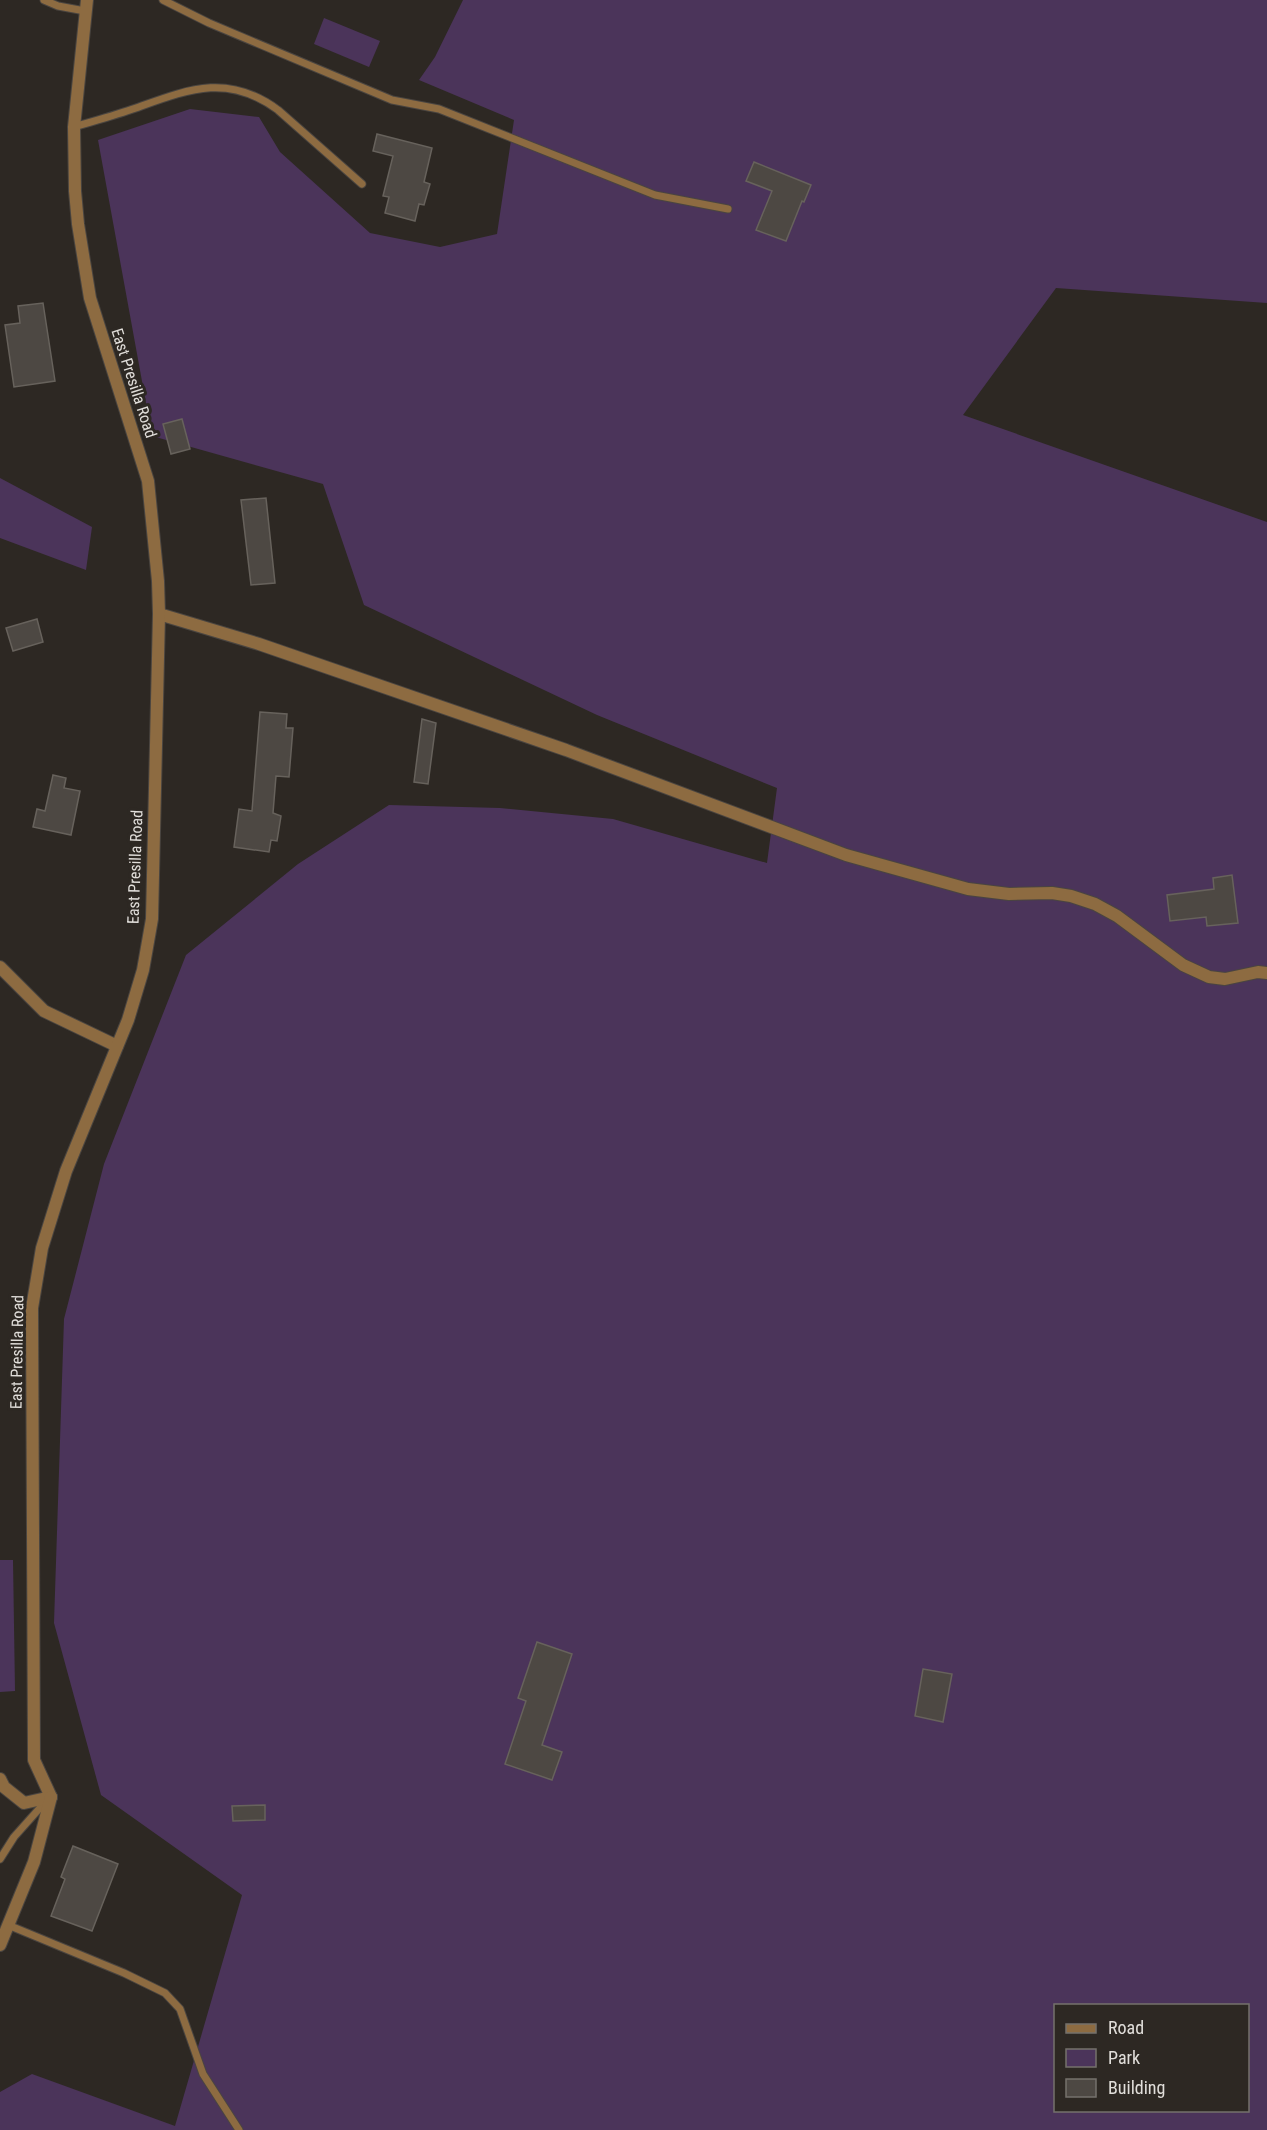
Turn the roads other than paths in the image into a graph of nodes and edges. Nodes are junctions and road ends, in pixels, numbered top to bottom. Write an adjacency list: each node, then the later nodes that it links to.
1 (44, 0): 3 (lane)
2 (163, 0): 6 (lane)
3 (86, 5): 4 (street, East Presilla Road)
4 (74, 128): 5 (lane); 7 (street, East Presilla Road)
5 (362, 184)
6 (728, 209)
7 (159, 614): 9 (street); 10 (street, East Presilla Road)
8 (0, 967): 10 (street)
9 (1267, 973)
10 (117, 1046): 12 (street, East Presilla Road)
11 (0, 1779): 12 (street)
12 (51, 1797): 13 (lane); 14 (street)
13 (0, 1859)
14 (8, 1925): 15 (street); 16 (lane)
15 (0, 1945)
16 (239, 2130)

